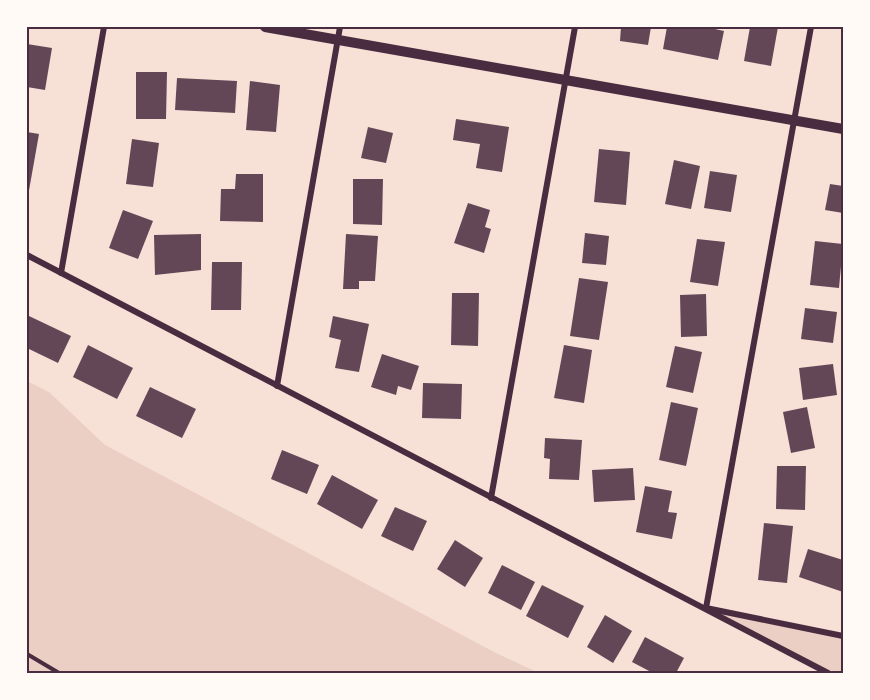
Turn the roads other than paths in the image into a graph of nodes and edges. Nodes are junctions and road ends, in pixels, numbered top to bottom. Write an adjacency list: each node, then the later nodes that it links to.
1 (104, 27): 11 (street)
2 (265, 27): 6 (street)
3 (340, 27): 6 (street)
4 (575, 27): 7 (street)
5 (811, 27): 8 (street)
6 (338, 40): 7 (street); 12 (street)
7 (566, 80): 8 (street); 13 (street)
8 (795, 120): 9 (street); 14 (street)
9 (843, 129)
10 (27, 255): 11 (street)
11 (62, 273): 12 (street)
12 (277, 386): 13 (street)
13 (491, 498): 14 (street)
14 (706, 608): 15 (street); 16 (street)
15 (843, 636)
16 (828, 673)

